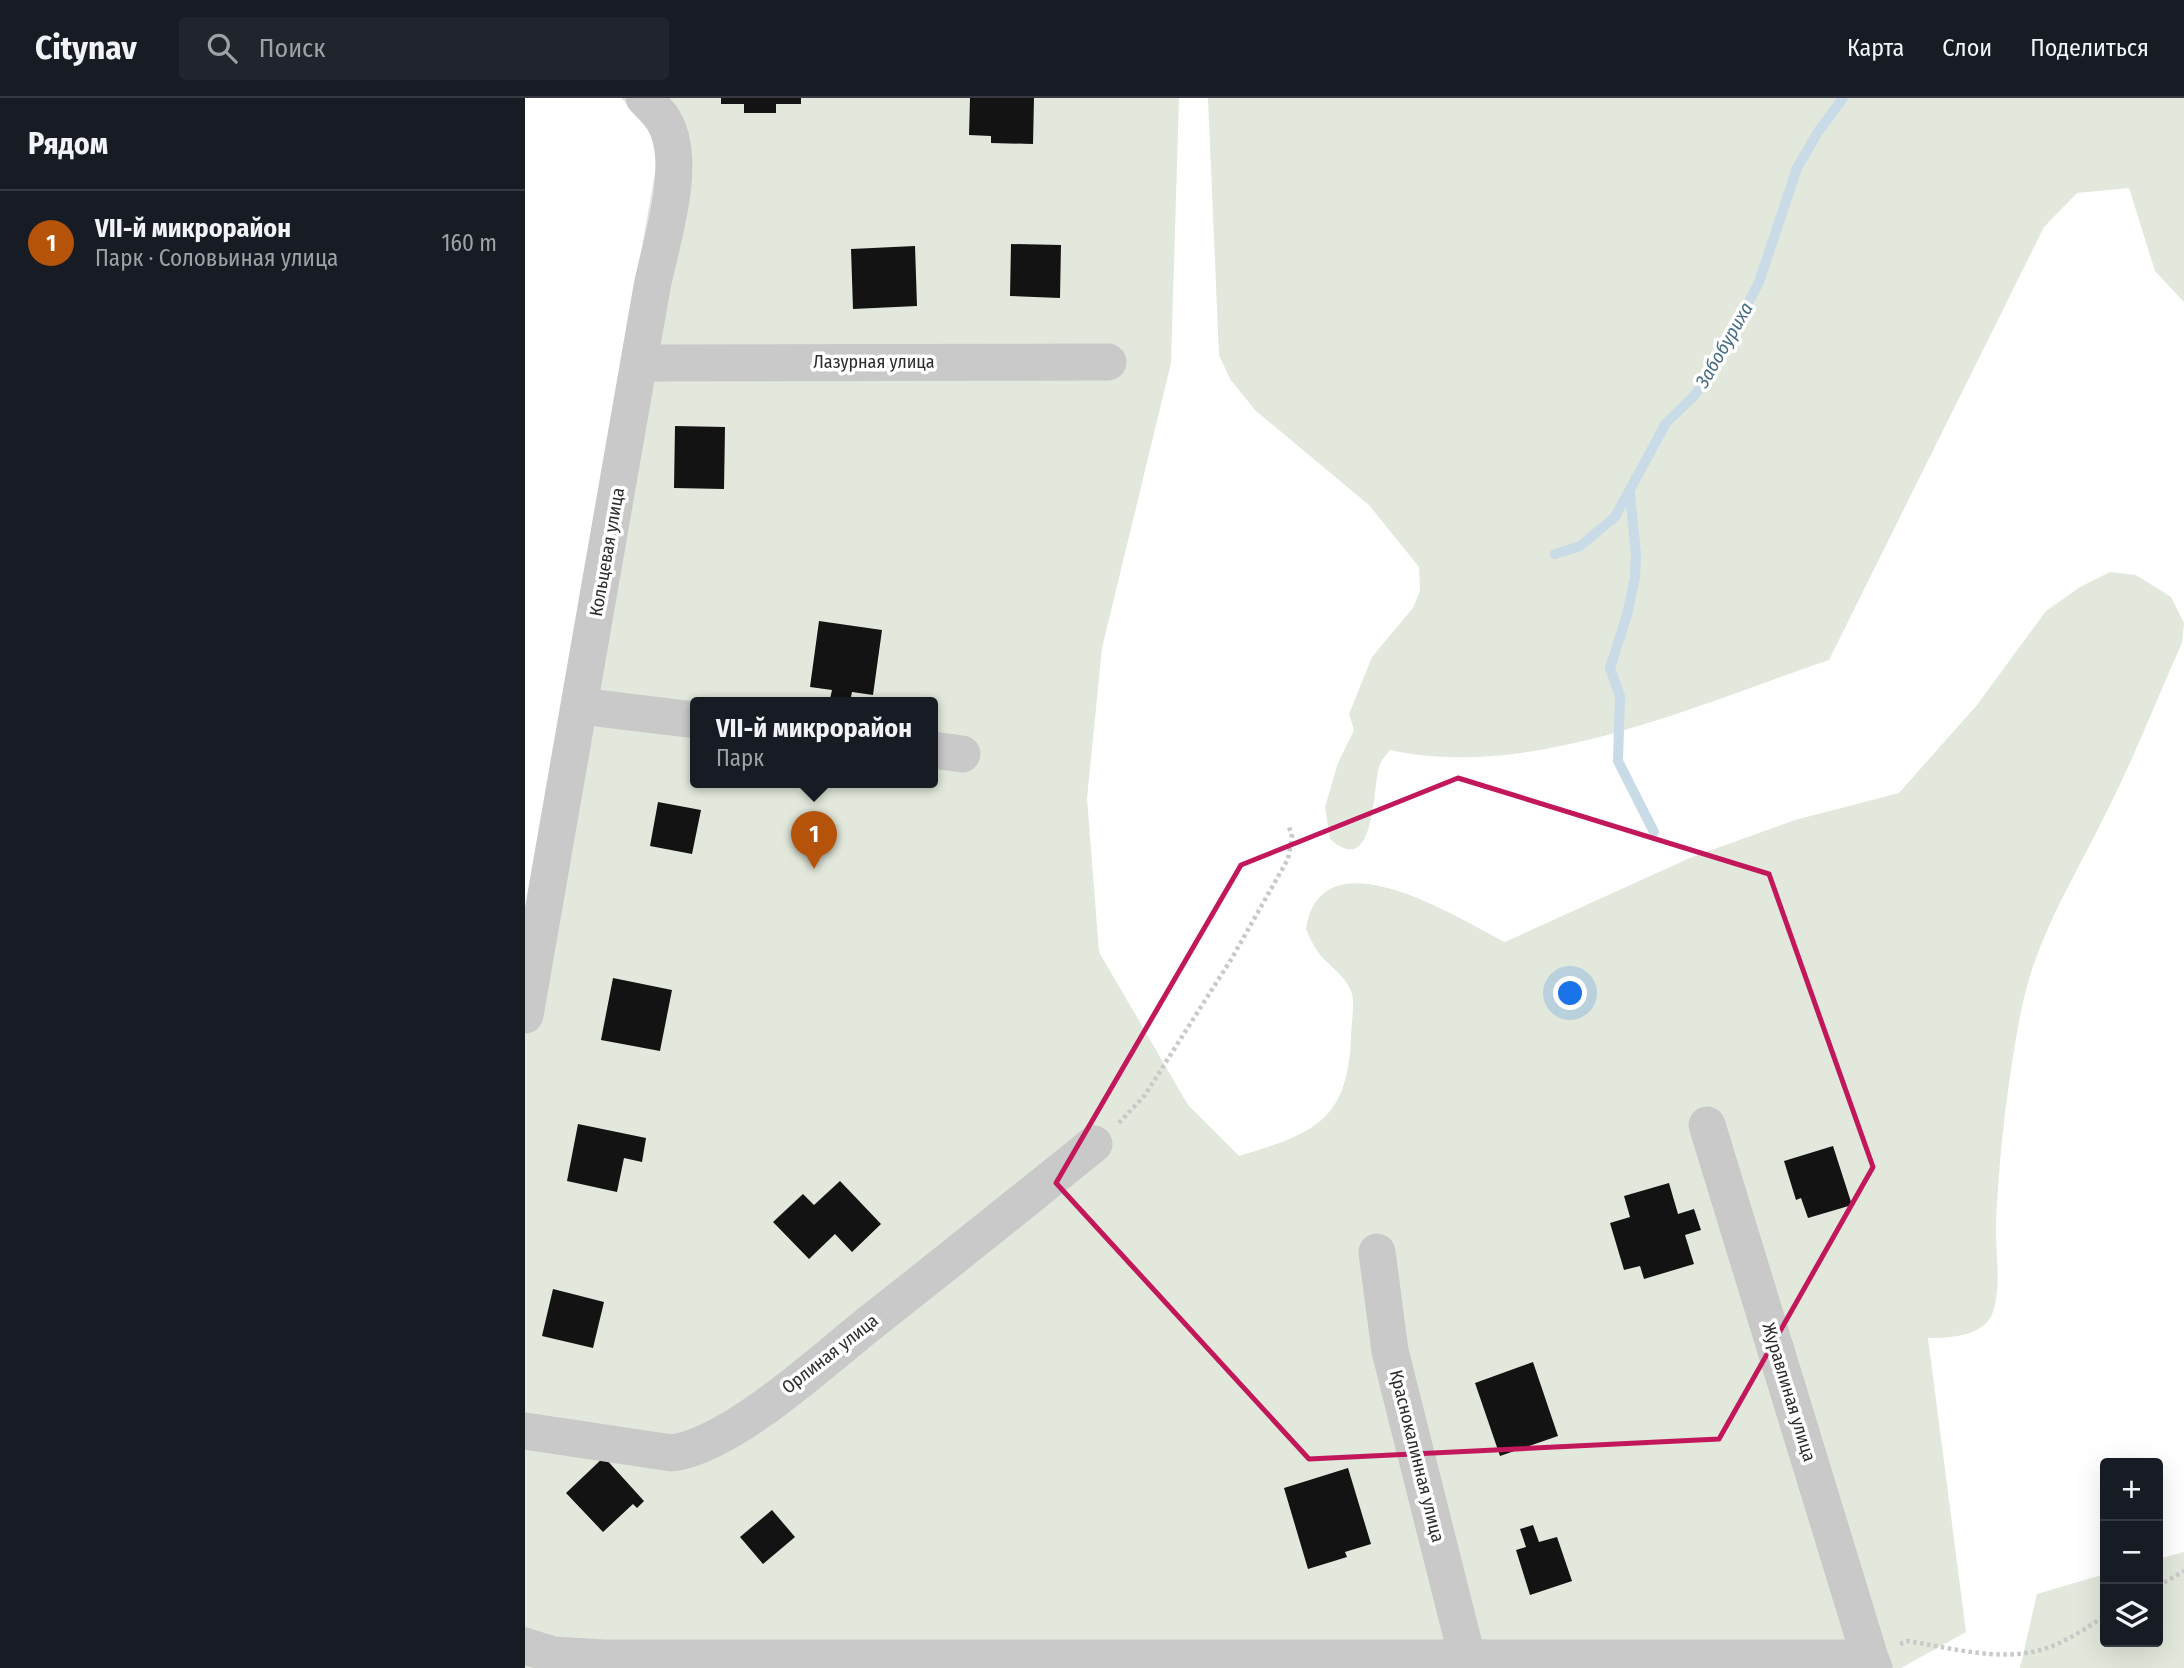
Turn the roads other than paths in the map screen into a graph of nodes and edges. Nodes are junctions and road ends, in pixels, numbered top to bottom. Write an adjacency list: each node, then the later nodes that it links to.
1 (644, 98): 3 (street, Кольцевая улица)
2 (1108, 362): 3 (street, Лазурная улица)
3 (639, 363): 4 (street, Кольцевая улица)
4 (580, 706): 5 (street); 6 (street, Кольцевая улица)
5 (690, 719)
6 (525, 1015)
7 (1707, 1125): 13 (street, Журавлиная улица)
8 (1094, 1144): 10 (street, Орлиная улица)
9 (1377, 1252): 12 (street, Краснокалинная улица)
10 (525, 1431)
11 (525, 1646): 12 (street)
12 (1467, 1657): 13 (street)
13 (1872, 1663)

